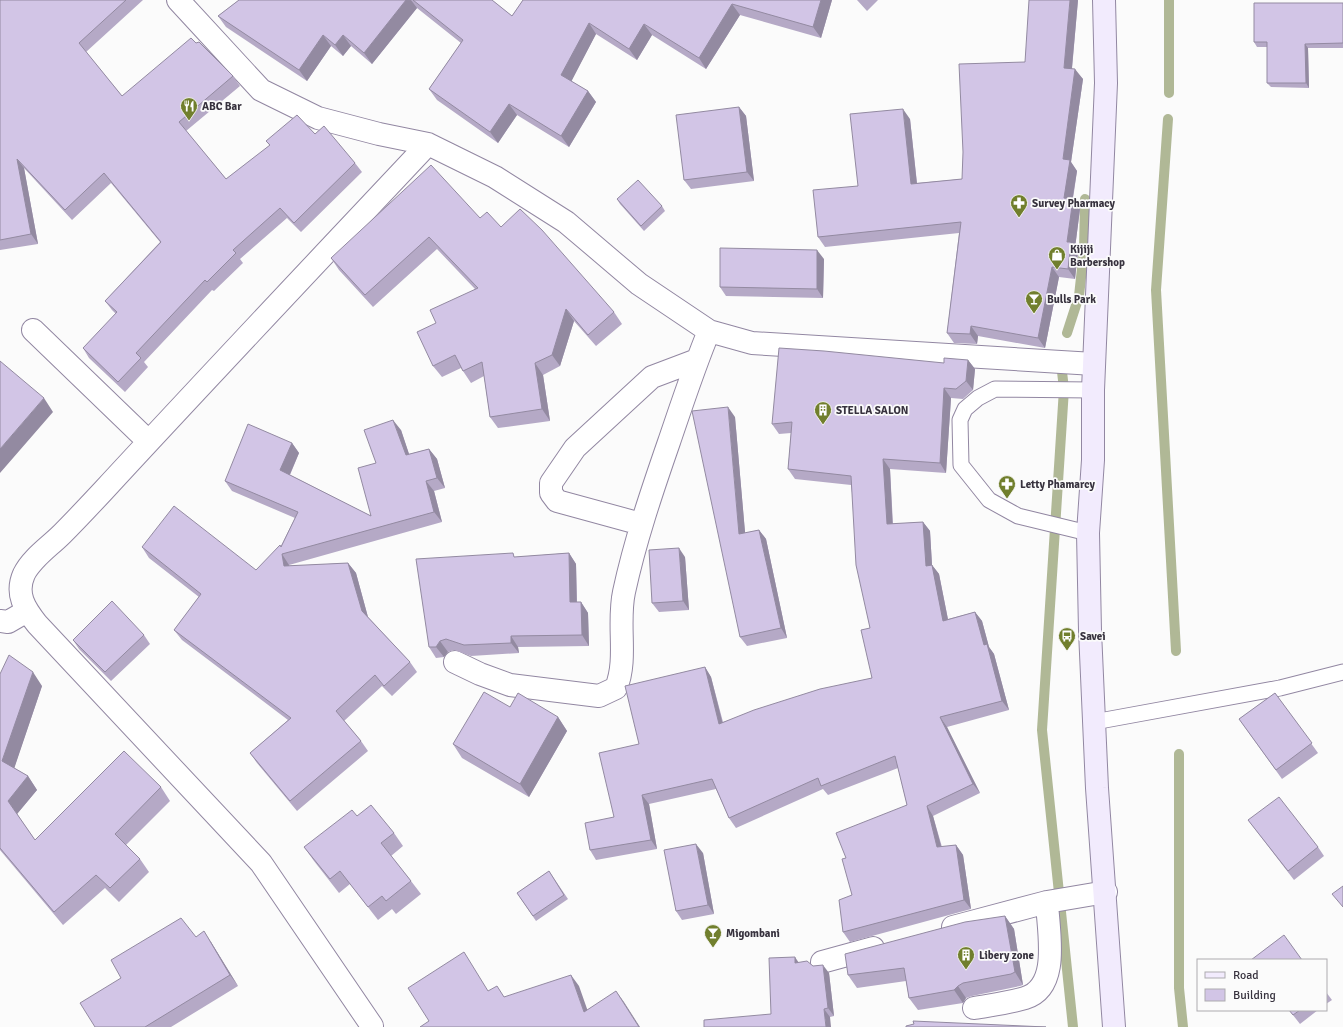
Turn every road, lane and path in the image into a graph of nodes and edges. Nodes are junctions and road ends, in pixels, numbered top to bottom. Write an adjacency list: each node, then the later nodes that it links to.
1 (1104, 0): 7 (street)
2 (180, 1): 3 (street)
3 (428, 144): 5 (street); 9 (street)
4 (33, 330): 9 (street)
5 (709, 330): 6 (street); 7 (street)
6 (697, 360): 10 (street); 10 (street)
7 (1094, 364): 8 (street)
8 (1093, 390): 11 (street); 11 (lane)
9 (148, 441): 12 (street)
10 (641, 524): 14 (street)
11 (1088, 533): 16 (street)
12 (27, 611): 13 (street); 23 (street)
13 (0, 621)
14 (455, 662)
15 (1343, 672): 16 (lane)
16 (1094, 722): 17 (street)
17 (1106, 892): 18 (street); 24 (street)
18 (1047, 902): 19 (street); 22 (street)
19 (934, 932)
20 (890, 944): 21 (street)
21 (822, 962)
22 (974, 1008)
23 (372, 1026)
24 (1114, 1027)

